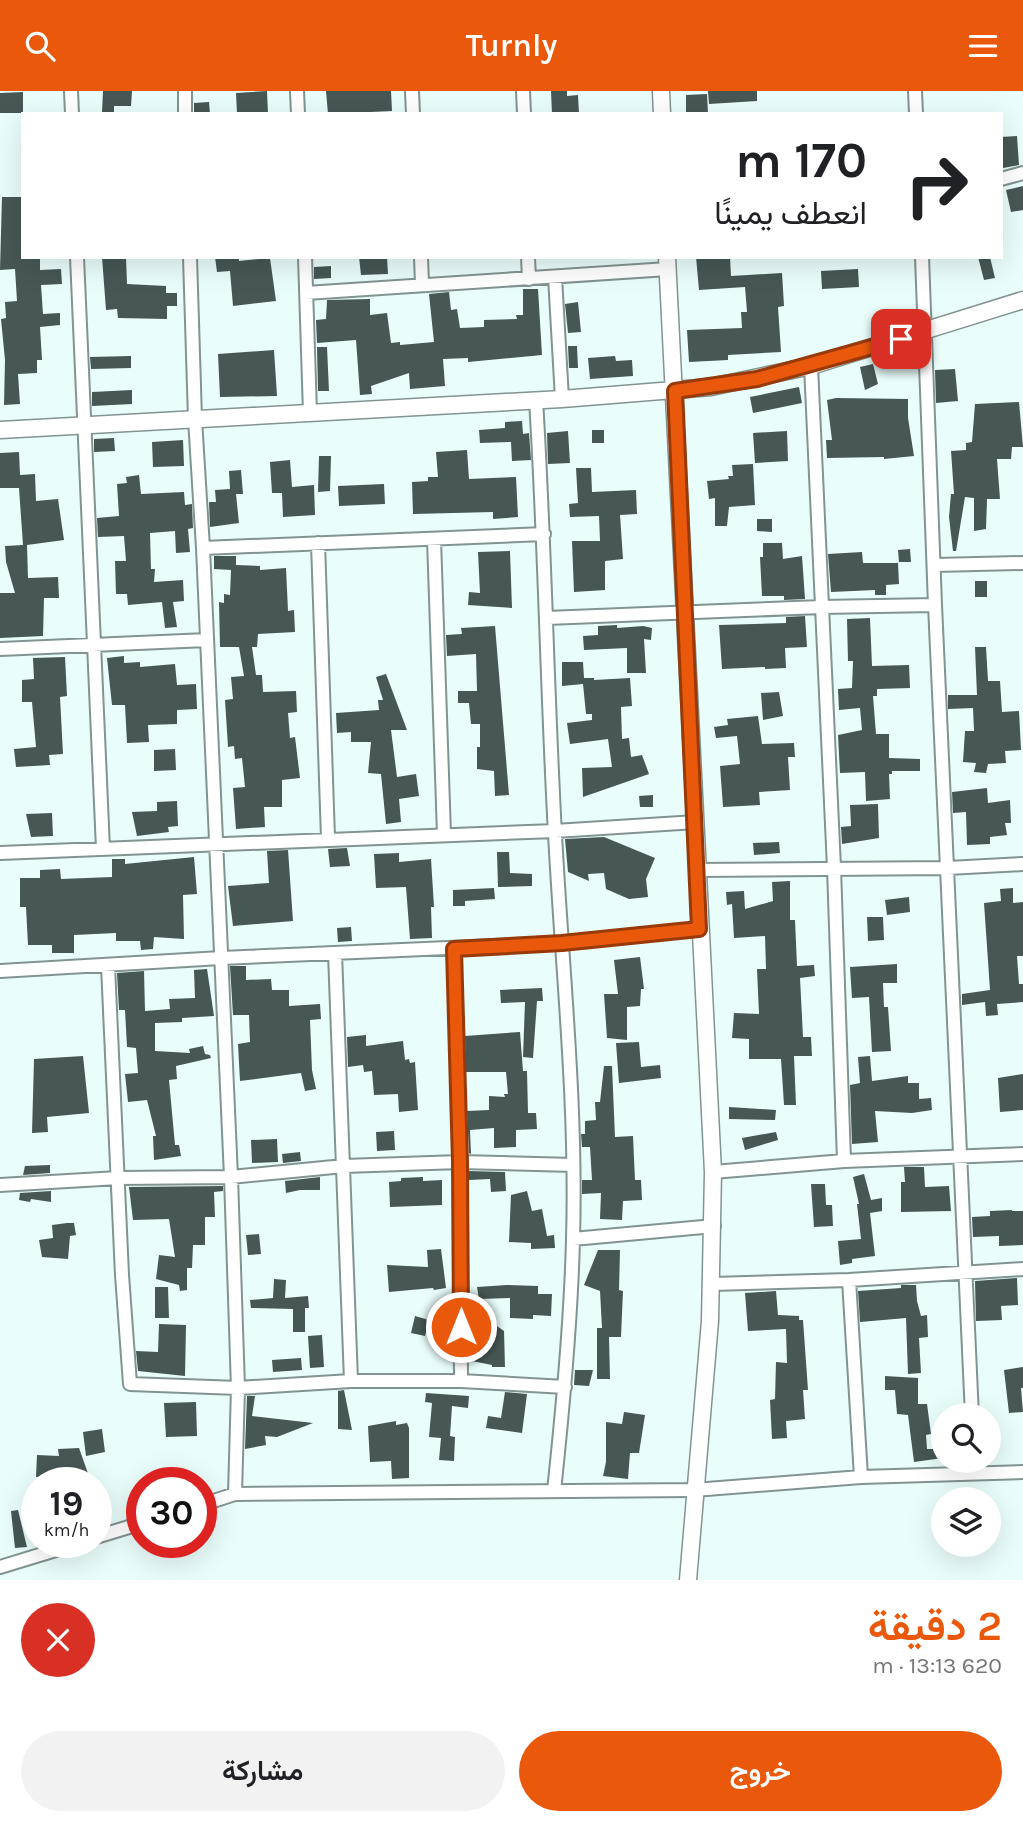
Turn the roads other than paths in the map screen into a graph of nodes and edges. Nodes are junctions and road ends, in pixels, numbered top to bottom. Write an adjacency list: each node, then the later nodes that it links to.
1 (71, 91): 8 (street)
2 (185, 91): 9 (street)
3 (297, 91): 10 (street)
4 (412, 91): 11 (street)
5 (523, 91): 12 (street)
6 (661, 91): 13 (street)
7 (915, 91): 14 (street)
8 (72, 112)
9 (186, 112)
10 (298, 112)
11 (413, 112)
12 (524, 112)
13 (662, 112)
14 (916, 112)
15 (1023, 173): 16 (street)
16 (1003, 178)
17 (77, 259): 36 (street)
18 (190, 259): 35 (street)
19 (304, 259): 27 (street)
20 (421, 259): 26 (street)
21 (528, 259): 25 (street)
22 (922, 259): 29 (street)
23 (668, 263): 24 (street); 31 (street)
24 (555, 277): 25 (street); 32 (street)
25 (529, 279): 26 (street)
26 (422, 285): 27 (street)
27 (306, 293): 34 (street)
28 (1023, 300): 29 (street)
29 (924, 333): 30 (street); 43 (street)
30 (811, 366): 31 (street); 45 (street)
31 (675, 391): 32 (street); 46 (street)
32 (562, 399): 33 (street)
33 (536, 400): 34 (street); 38 (street)
34 (310, 413): 35 (street)
35 (195, 419): 36 (street); 41 (street)
36 (84, 425): 37 (street); 49 (street)
37 (0, 430)
38 (544, 534): 39 (street); 47 (street)
39 (434, 539): 40 (street); 53 (street)
40 (318, 543): 41 (street); 54 (street)
41 (203, 548): 48 (street)
42 (1023, 563): 43 (street)
43 (935, 565): 44 (street)
44 (935, 605): 45 (street); 60 (street)
45 (821, 607): 46 (street); 59 (street)
46 (685, 613): 47 (street); 51 (street)
47 (547, 618): 52 (street)
48 (207, 640): 49 (street); 55 (street)
49 (94, 646): 50 (street); 56 (street)
50 (0, 649)
51 (696, 822): 52 (street); 61 (street)
52 (555, 831): 53 (street); 63 (street)
53 (444, 834): 54 (street)
54 (328, 838): 55 (street)
55 (217, 844): 56 (street); 66 (street)
56 (103, 849): 57 (street)
57 (0, 853)
58 (1023, 864): 60 (street)
59 (834, 868): 60 (street); 61 (street); 71 (street)
60 (948, 868): 70 (street)
61 (697, 870): 62 (street)
62 (699, 929): 63 (street); 75 (street)
63 (562, 943): 64 (street); 73 (street)
64 (454, 949): 65 (street); 72 (street)
65 (335, 953): 66 (street); 74 (street)
66 (221, 958): 67 (street); 76 (street)
67 (108, 966): 68 (street); 77 (street)
68 (0, 971)
69 (1023, 1154): 70 (street)
70 (961, 1155): 71 (street); 82 (street)
71 (844, 1161): 75 (street)
72 (460, 1162): 73 (street); 74 (street); 86 (street)
73 (573, 1165): 80 (street)
74 (344, 1166): 76 (street); 85 (street)
75 (713, 1172): 79 (street)
76 (231, 1177): 77 (street); 88 (street)
77 (118, 1178): 78 (street); 88 (street)
78 (0, 1185)
79 (714, 1226): 80 (street); 84 (street)
80 (573, 1239): 87 (street)
81 (1023, 1269): 82 (street)
82 (965, 1272): 83 (street); 89 (street)
83 (849, 1280): 84 (street); 93 (street)
84 (712, 1284): 94 (street)
85 (351, 1381): 86 (street); 88 (street)
86 (461, 1381): 87 (street)
87 (565, 1387): 95 (street)
88 (237, 1388): 96 (street)
89 (971, 1403)
90 (1001, 1470): 92 (street)
91 (931, 1471): 93 (street)
92 (1023, 1472)
93 (861, 1477): 94 (street)
94 (694, 1490): 95 (street); 100 (street)
95 (554, 1491): 96 (street)
96 (235, 1495): 97 (street)
97 (217, 1500)
98 (30, 1558): 99 (street)
99 (0, 1567)
100 (688, 1580)

